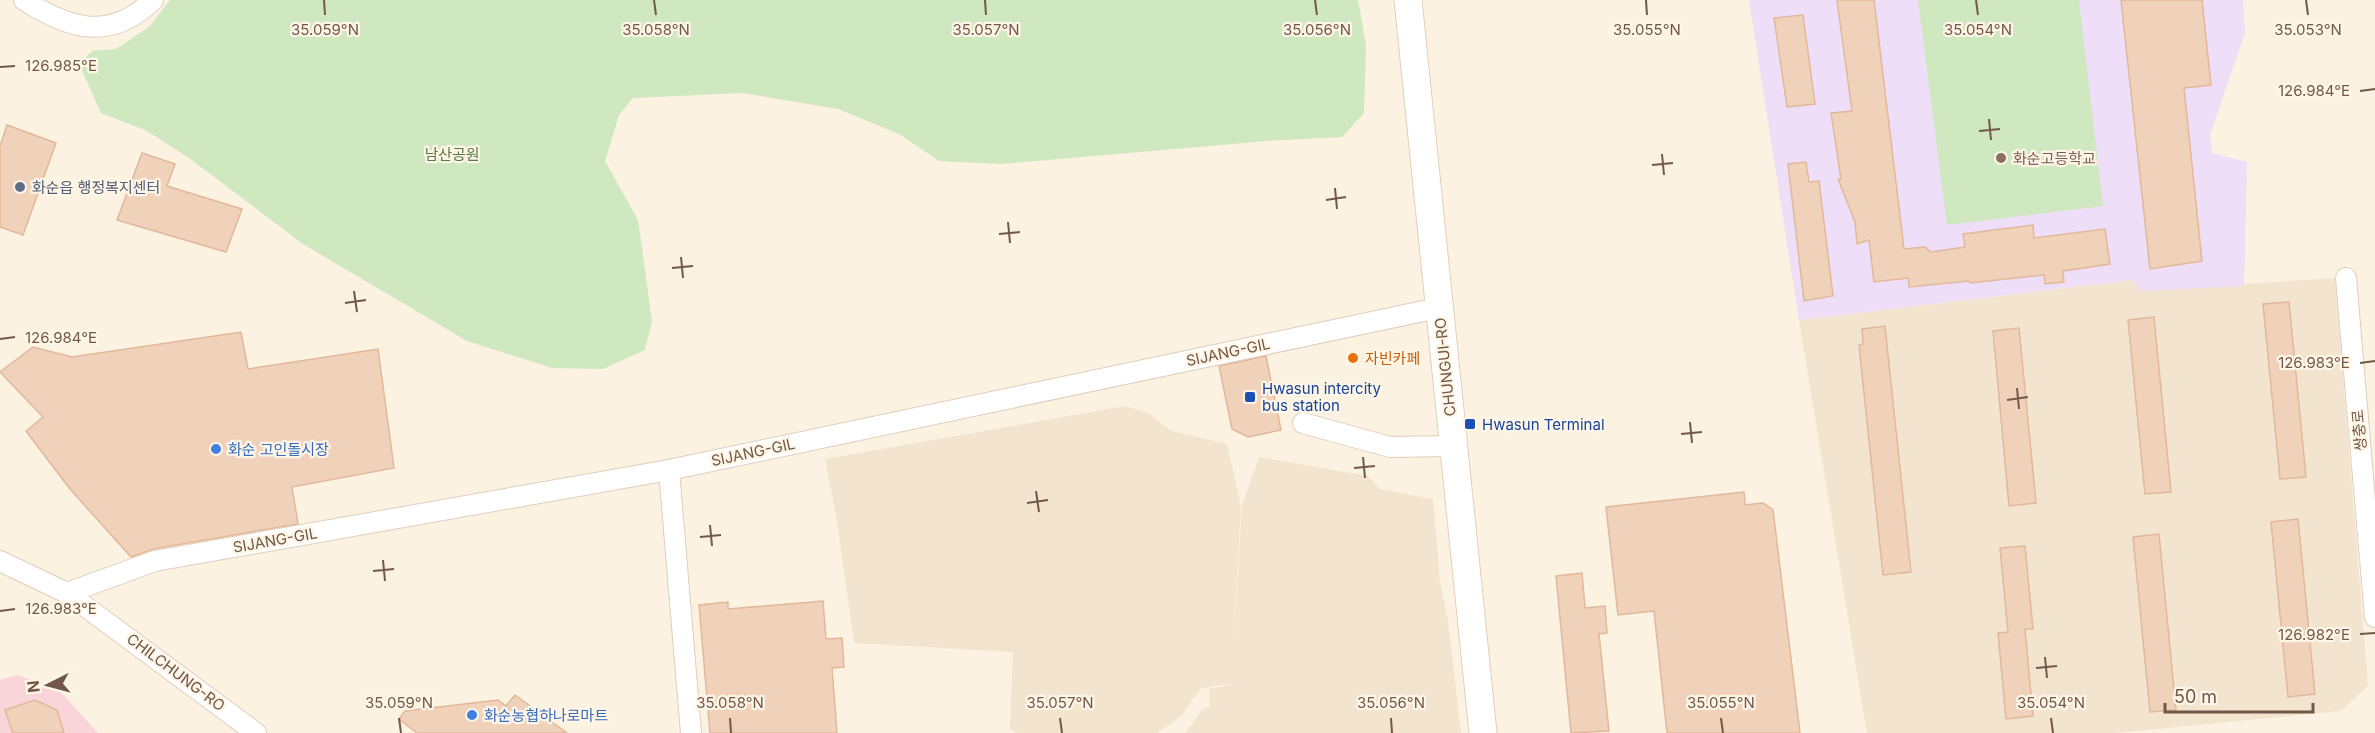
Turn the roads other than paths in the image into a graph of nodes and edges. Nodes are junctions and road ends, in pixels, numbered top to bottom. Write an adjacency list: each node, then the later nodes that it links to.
1 (24, 0): 2 (street)
2 (153, 0)
3 (1408, 0): 5 (street, CHUNGUI-RO)
4 (2346, 278): 11 (street, 쌍충로)
5 (1438, 308): 7 (street, CHUNGUI-RO); 8 (street, SIJANG-GIL)
6 (1303, 423): 7 (street)
7 (1453, 446): 14 (street, CHUNGUI-RO)
8 (669, 470): 10 (street, SIJANG-GIL); 13 (street)
9 (0, 561): 10 (street, CHILCHUNG-RO)
10 (67, 593): 12 (street, CHILCHUNG-RO)
11 (2375, 617)
12 (256, 733)
13 (691, 733)
14 (1483, 733)

